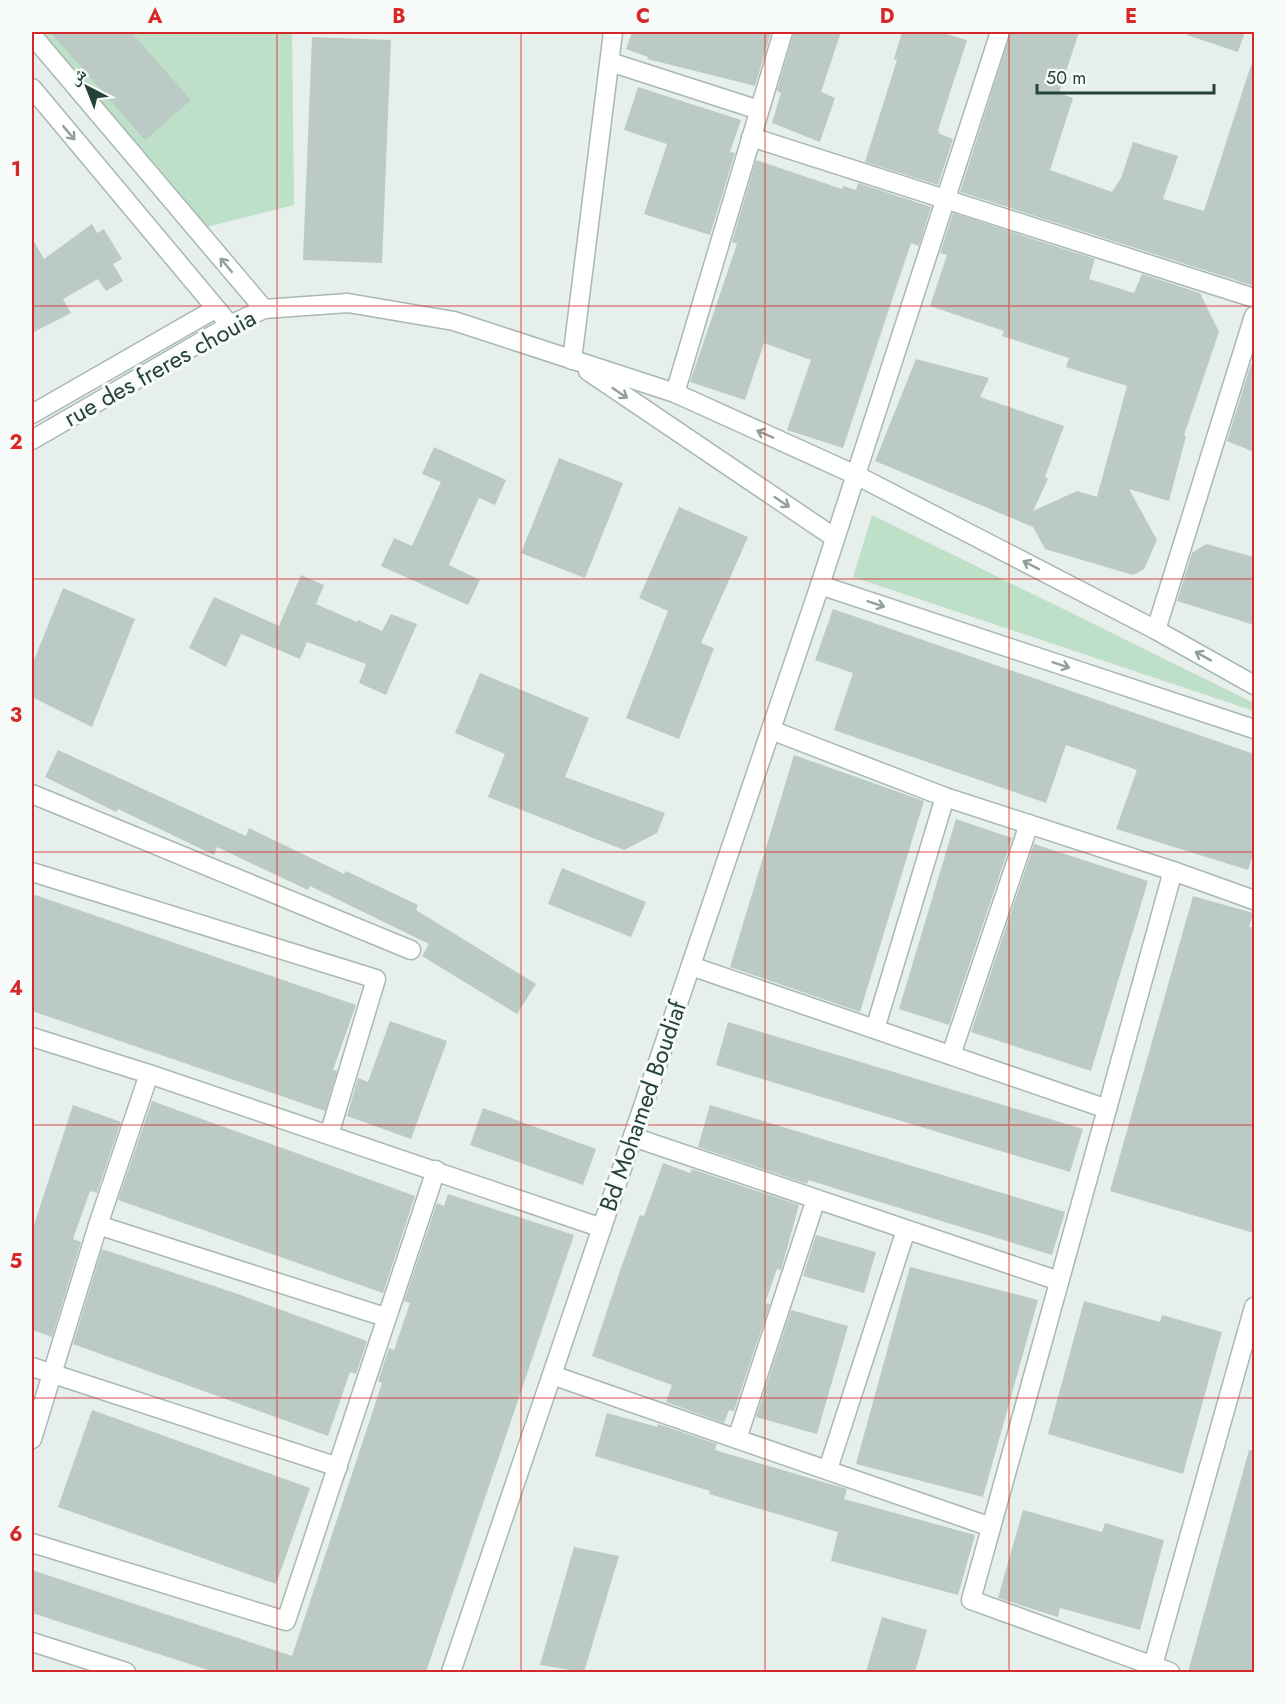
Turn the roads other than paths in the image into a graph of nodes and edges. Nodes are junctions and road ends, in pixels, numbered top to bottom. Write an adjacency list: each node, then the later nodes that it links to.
1 (613, 32): 5 (street)
2 (783, 32): 7 (street)
3 (1000, 32): 9 (street, Bd Mohamed Boudiaf)
4 (32, 35): 12 (street, one-way to 4)
5 (610, 62): 7 (street); 15 (street)
6 (32, 88): 11 (street, one-way to 11)
7 (759, 110): 8 (street)
8 (751, 137): 9 (street); 16 (street)
9 (945, 200): 10 (street); 19 (street, Bd Mohamed Boudiaf)
10 (1254, 298)
11 (215, 309): 14 (street); 17 (street)
12 (264, 309): 14 (street, rue des freres chouia); 15 (street, rue des freres chouia)
13 (1254, 316): 22 (street)
14 (230, 326): 18 (street, rue des freres chouia)
15 (572, 360): 16 (street, rue des freres chouia); 20 (street, one-way to 20)
16 (675, 393): 19 (street, rue des freres chouia, one-way to 16)
17 (32, 414)
18 (32, 440)
19 (856, 475): 20 (street, Bd Mohamed Boudiaf); 22 (street, rue des freres chouia, one-way to 19)
20 (835, 538): 21 (street, Bd Mohamed Boudiaf)
21 (820, 585): 24 (street, one-way to 24); 25 (street, Bd Mohamed Boudiaf)
22 (1156, 630): 23 (street, rue des freres chouia, one-way to 22)
23 (1254, 685)
24 (1254, 729)
25 (771, 730): 27 (street); 33 (street, Bd Mohamed Boudiaf)
26 (32, 794): 32 (street)
27 (945, 797): 28 (street); 34 (street)
28 (1029, 824): 29 (street); 36 (street)
29 (1173, 871): 31 (street); 38 (street)
30 (32, 872): 39 (street)
31 (1254, 900)
32 (411, 950)
33 (691, 966): 34 (street); 40 (street, Bd Mohamed Boudiaf)
34 (875, 1029): 36 (street)
35 (32, 1038): 37 (street)
36 (951, 1055): 38 (street)
37 (149, 1074): 39 (street); 43 (street)
38 (1107, 1108): 46 (street)
39 (329, 1135): 41 (street)
40 (633, 1137): 42 (street); 44 (street, Bd Mohamed Boudiaf)
41 (436, 1170): 44 (street); 48 (street)
42 (816, 1199): 45 (street); 53 (street)
43 (98, 1225): 48 (street); 50 (street)
44 (602, 1228): 51 (street, Bd Mohamed Boudiaf)
45 (906, 1230): 46 (street); 55 (street)
46 (1059, 1281): 56 (street)
47 (1254, 1307): 59 (street)
48 (386, 1317): 54 (street)
49 (32, 1367): 50 (street)
50 (53, 1374): 52 (street); 54 (street)
51 (552, 1375): 53 (street); 61 (street, Bd Mohamed Boudiaf)
52 (32, 1439)
53 (737, 1440): 55 (street)
54 (338, 1467): 57 (street)
55 (828, 1469): 56 (street)
56 (991, 1527): 59 (street)
57 (32, 1543)
58 (32, 1642): 60 (street)
59 (1161, 1669)
60 (126, 1672)
61 (451, 1672)

